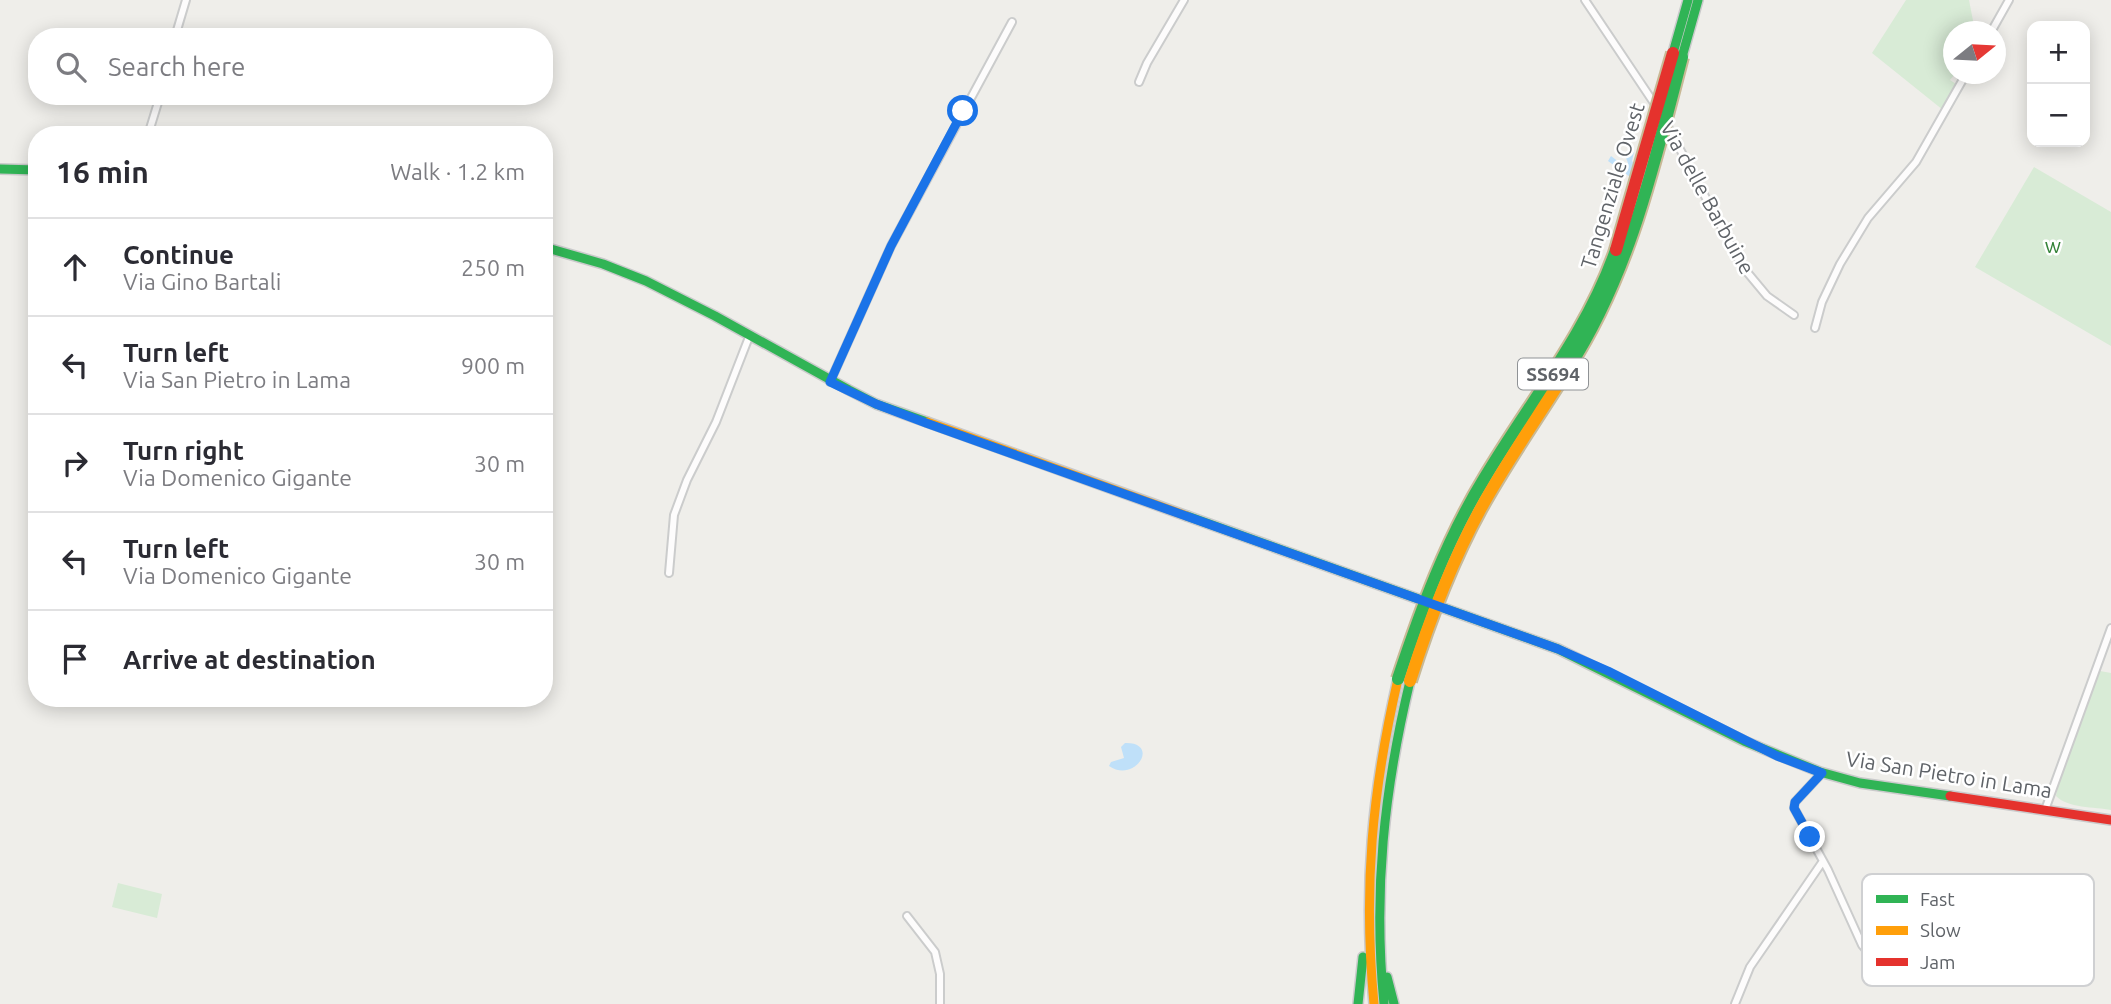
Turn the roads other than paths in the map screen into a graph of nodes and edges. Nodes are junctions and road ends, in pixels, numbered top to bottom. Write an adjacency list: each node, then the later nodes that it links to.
1 (186, 0): 9 (street)
2 (1184, 0): 11 (street)
3 (1584, 0): 18 (street, Via delle Barbuine)
4 (1688, 0): 10 (main road, Tangenziale Ovest / SS694)
5 (1698, 0): 10 (main road, Tangenziale Ovest / SS694)
6 (2009, 0): 7 (street)
7 (1997, 21)
8 (1012, 22): 21 (street)
9 (178, 28)
10 (1677, 55): 24 (main road, Tangenziale Ovest / SS694, bridge)
11 (1139, 82)
12 (1960, 84): 19 (street)
13 (157, 105): 14 (street)
14 (151, 126)
15 (0, 169): 16 (main road)
16 (28, 170)
17 (553, 250): 20 (main road, Via San Pietro in Lama)
18 (1794, 315)
19 (1815, 328)
20 (749, 337): 21 (main road, Via San Pietro in Lama); 22 (street)
21 (830, 382): 25 (main road, Via San Pietro in Lama)
22 (669, 573)
23 (2111, 628): 26 (street)
24 (1404, 680): 29 (main road, Tangenziale Ovest / SS694); 30 (main road, Tangenziale Ovest / SS694)
25 (1822, 773): 26 (main road, Via San Pietro in Lama); 28 (street)
26 (2045, 810): 27 (main road, Via San Pietro in Lama)
27 (2111, 820)
28 (1823, 861): 32 (street); 38 (street)
29 (1379, 864): 36 (main road, Tangenziale Ovest / SS694); 37 (main road)
30 (1368, 884): 34 (main road); 35 (main road, Tangenziale Ovest / SS694)
31 (907, 916): 33 (street)
32 (1862, 945)
33 (940, 1004)
34 (1358, 1004)
35 (1374, 1004)
36 (1384, 1004)
37 (1394, 1004)
38 (1735, 1004)

